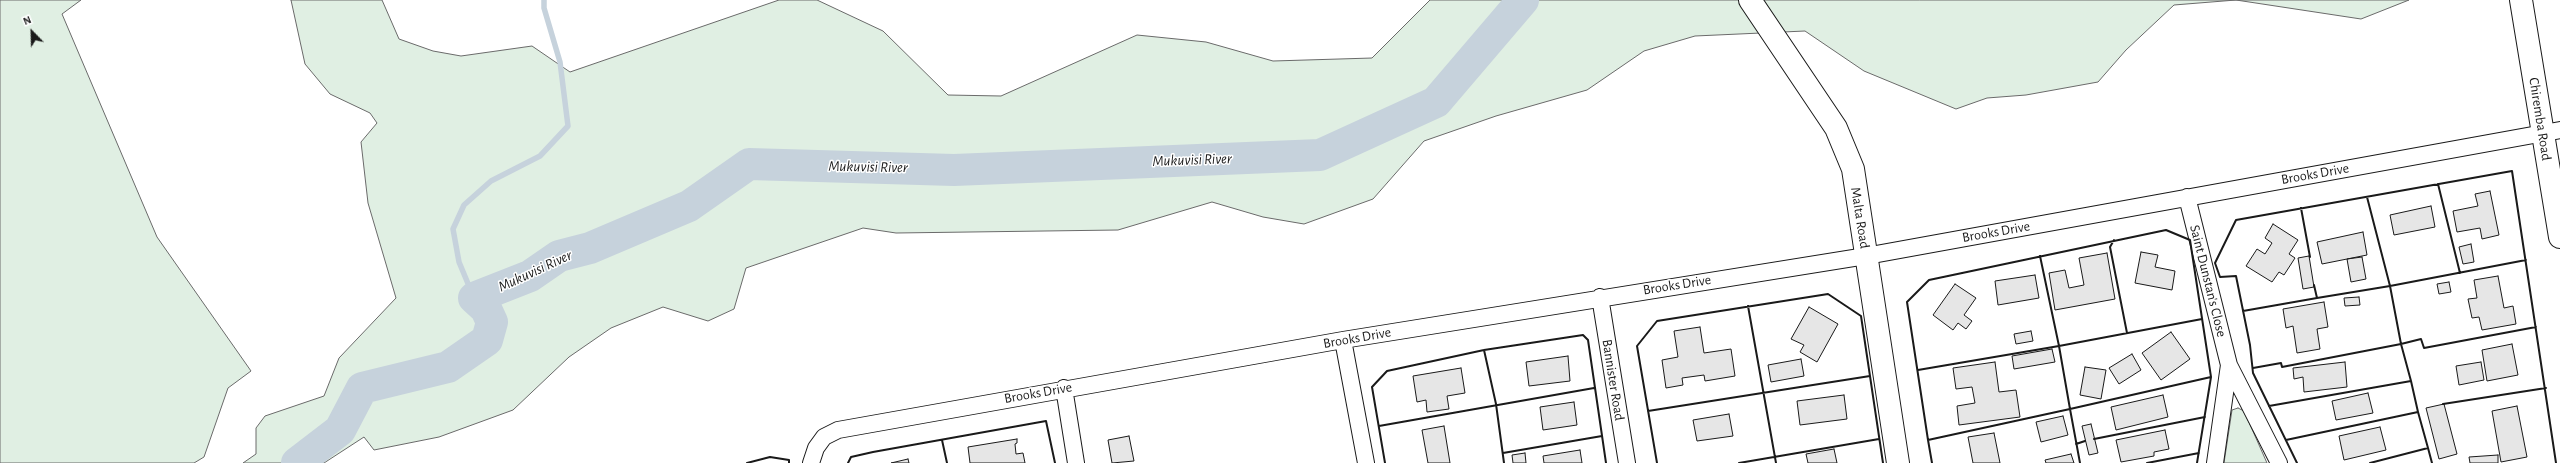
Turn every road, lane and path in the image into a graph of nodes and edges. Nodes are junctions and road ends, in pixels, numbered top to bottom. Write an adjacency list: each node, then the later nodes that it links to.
1 (1750, 0): 6 (street, Malta Road)
2 (2521, 0): 3 (street, Chiremba Road)
3 (2551, 131): 4 (street, Brooks Drive); 5 (street, Chiremba Road)
4 (2187, 197): 6 (street, Brooks Drive); 9 (street, Saint Dunstan's Close)
5 (2560, 237)
6 (1866, 256): 7 (street, Brooks Drive); 15 (street, Malta Road)
7 (1600, 297): 8 (street, Brooks Drive); 14 (street, Bannister Road)
8 (1343, 340): 10 (street, Brooks Drive); 13 (street)
9 (2229, 365): 16 (street, Saint Dunstan's Close); 17 (street, Saint Dunstan's Close)
10 (1064, 388): 11 (street, Brooks Drive); 12 (street)
11 (811, 463)
12 (1076, 463)
13 (1366, 463)
14 (1627, 463)
15 (1898, 463)
16 (2215, 463)
17 (2279, 463)

